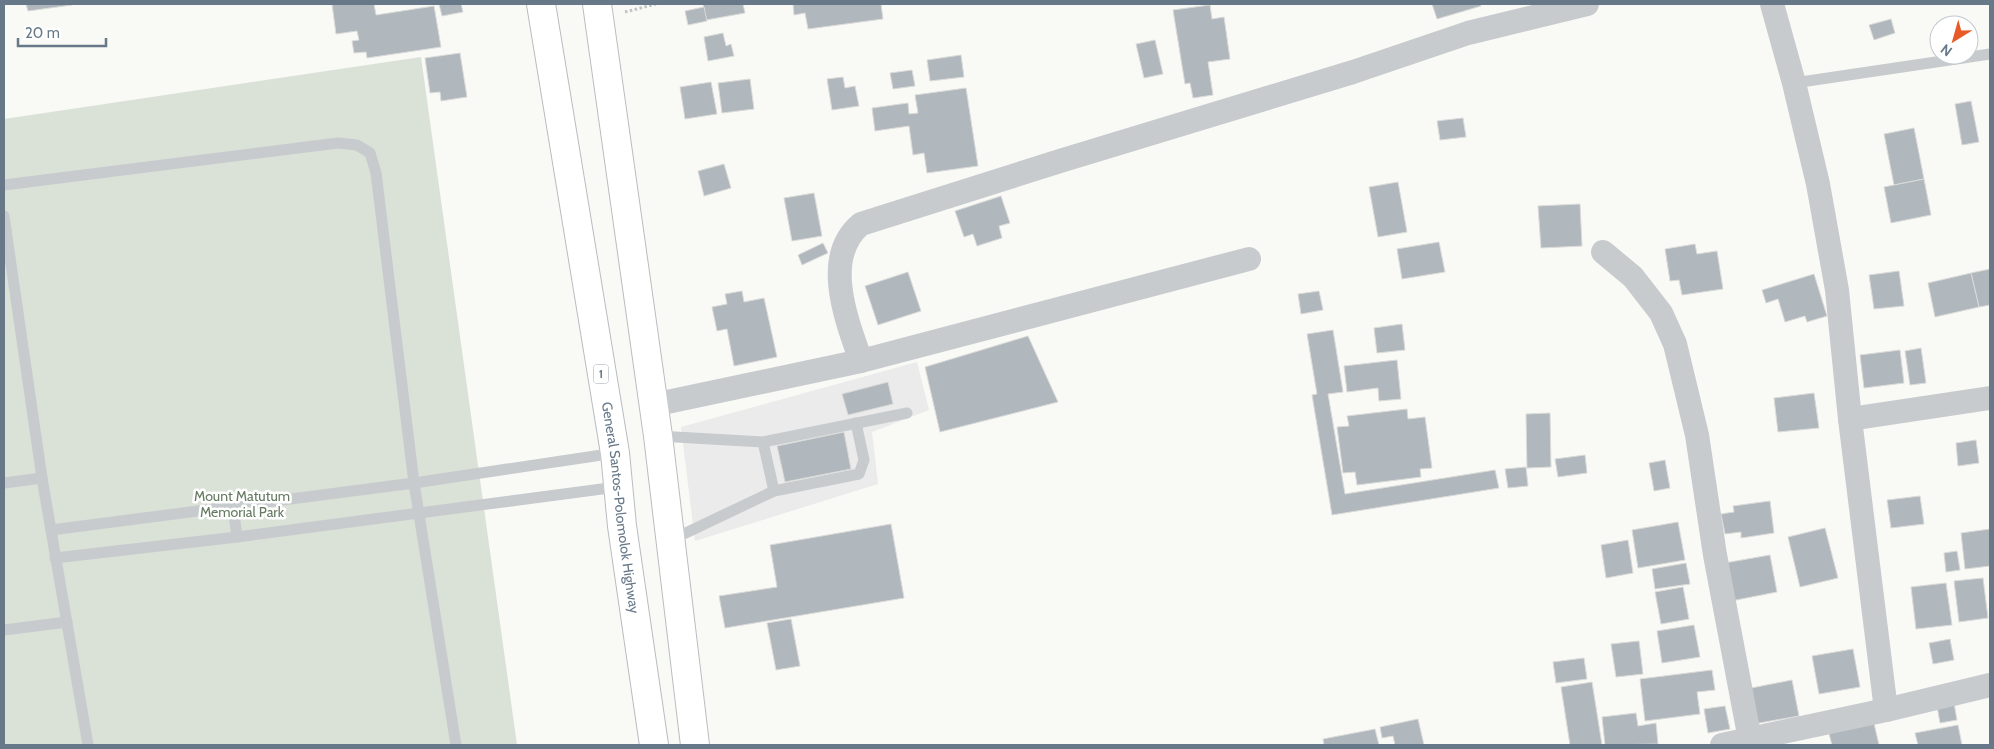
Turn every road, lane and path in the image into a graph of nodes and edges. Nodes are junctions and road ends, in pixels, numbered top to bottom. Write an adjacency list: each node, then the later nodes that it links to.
1 (541, 4): 19 (highway, General Santos-Polomolok Highway / 1)
2 (597, 4): 13 (highway)
3 (1587, 4): 11 (street)
4 (1772, 4): 6 (street)
5 (1990, 54): 6 (lane)
6 (1794, 83): 15 (street)
7 (4, 185): 22 (lane)
8 (4, 216): 20 (lane)
9 (1603, 252): 35 (street)
10 (1249, 259): 11 (street)
11 (860, 361): 13 (street)
12 (1990, 398): 15 (street)
13 (654, 404): 17 (highway)
14 (907, 413): 16 (lane)
15 (1850, 419): 34 (street)
16 (856, 423): 18 (lane); 24 (lane)
17 (658, 436): 18 (lane); 29 (highway)
18 (763, 442): 24 (lane)
19 (615, 453): 22 (lane); 23 (highway, General Santos-Polomolok Highway / 1)
20 (42, 478): 21 (lane); 27 (lane)
21 (4, 483)
22 (414, 483): 25 (lane); 26 (lane)
23 (617, 487): 26 (lane); 38 (highway, General Santos-Polomolok Highway / 1)
24 (774, 491): 29 (lane)
25 (234, 507): 27 (lane); 28 (lane)
26 (419, 513): 28 (lane); 37 (lane)
27 (51, 530): 30 (lane)
28 (237, 537): 30 (lane)
29 (671, 540): 39 (highway)
30 (55, 558): 31 (lane)
31 (67, 622): 32 (lane); 36 (lane)
32 (4, 630)
33 (1990, 685): 34 (street)
34 (1886, 710): 35 (street)
35 (1751, 743): 40 (street)
36 (88, 745)
37 (456, 745)
38 (654, 745)
39 (695, 745)
40 (1722, 745)

